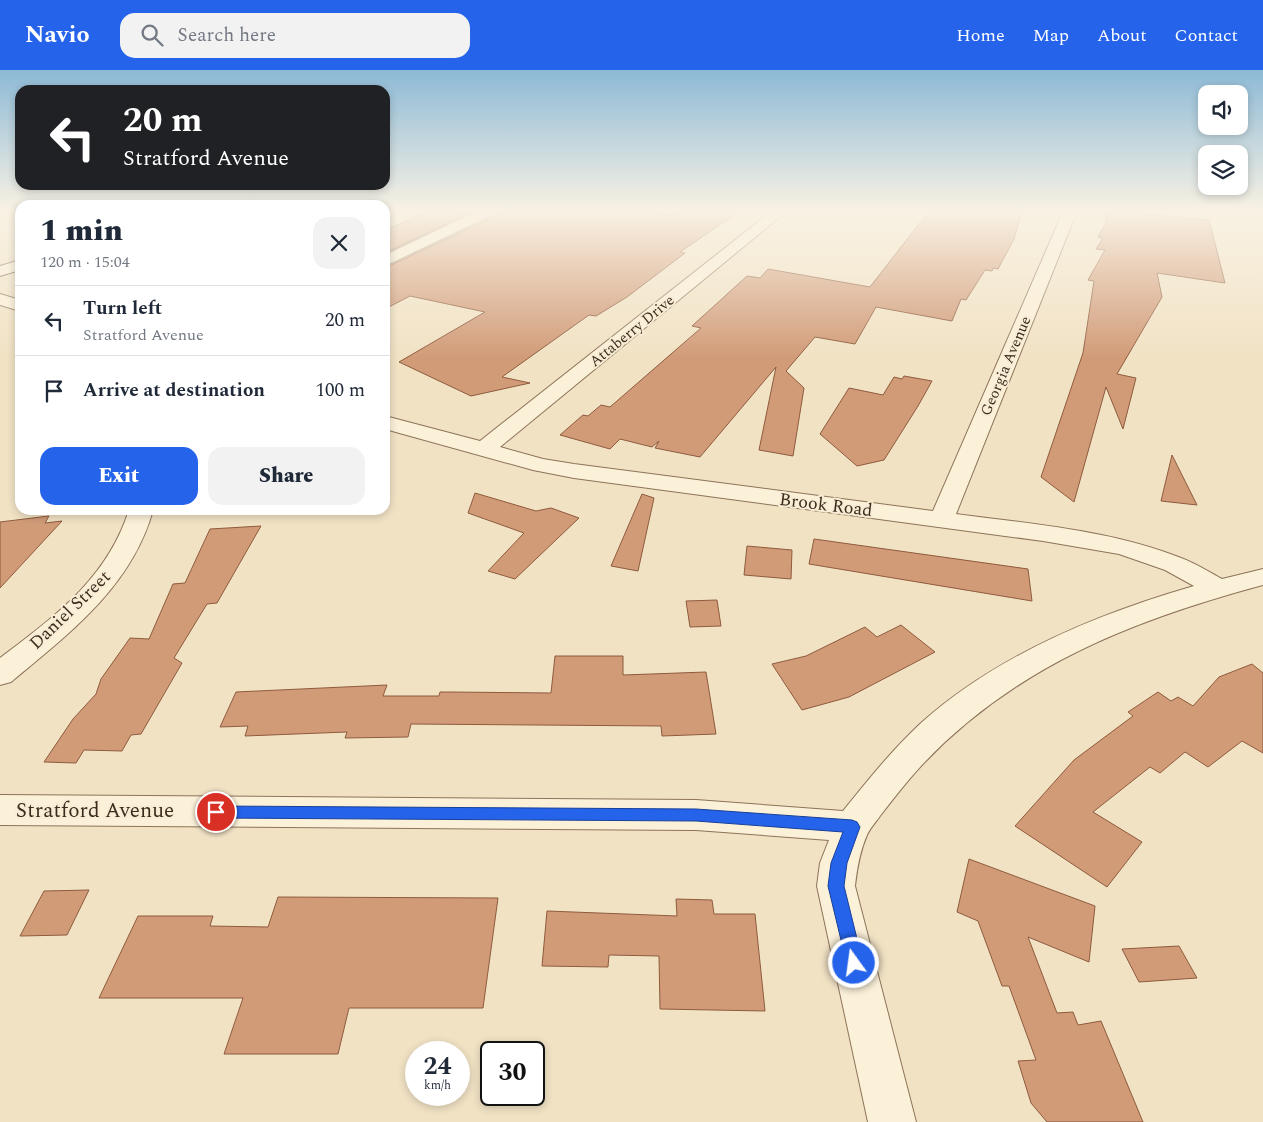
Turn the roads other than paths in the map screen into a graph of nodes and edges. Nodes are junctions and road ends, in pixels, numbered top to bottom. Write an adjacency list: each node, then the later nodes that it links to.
1 (719, 260): 8 (street, Attaberry Drive)
2 (1050, 260): 10 (street, Georgia Avenue)
3 (15, 266): 4 (street)
4 (0, 271)
5 (0, 299): 6 (street)
6 (15, 304)
7 (390, 423): 8 (street, Brook Road)
8 (483, 450): 10 (street, Brook Road)
9 (139, 515): 13 (street, Daniel Street)
10 (941, 520): 12 (street, Brook Road)
11 (1263, 577): 12 (street)
12 (1218, 588): 15 (street)
13 (0, 674)
14 (0, 810): 15 (street, Stratford Avenue)
15 (852, 827): 16 (street)
16 (892, 1122)

